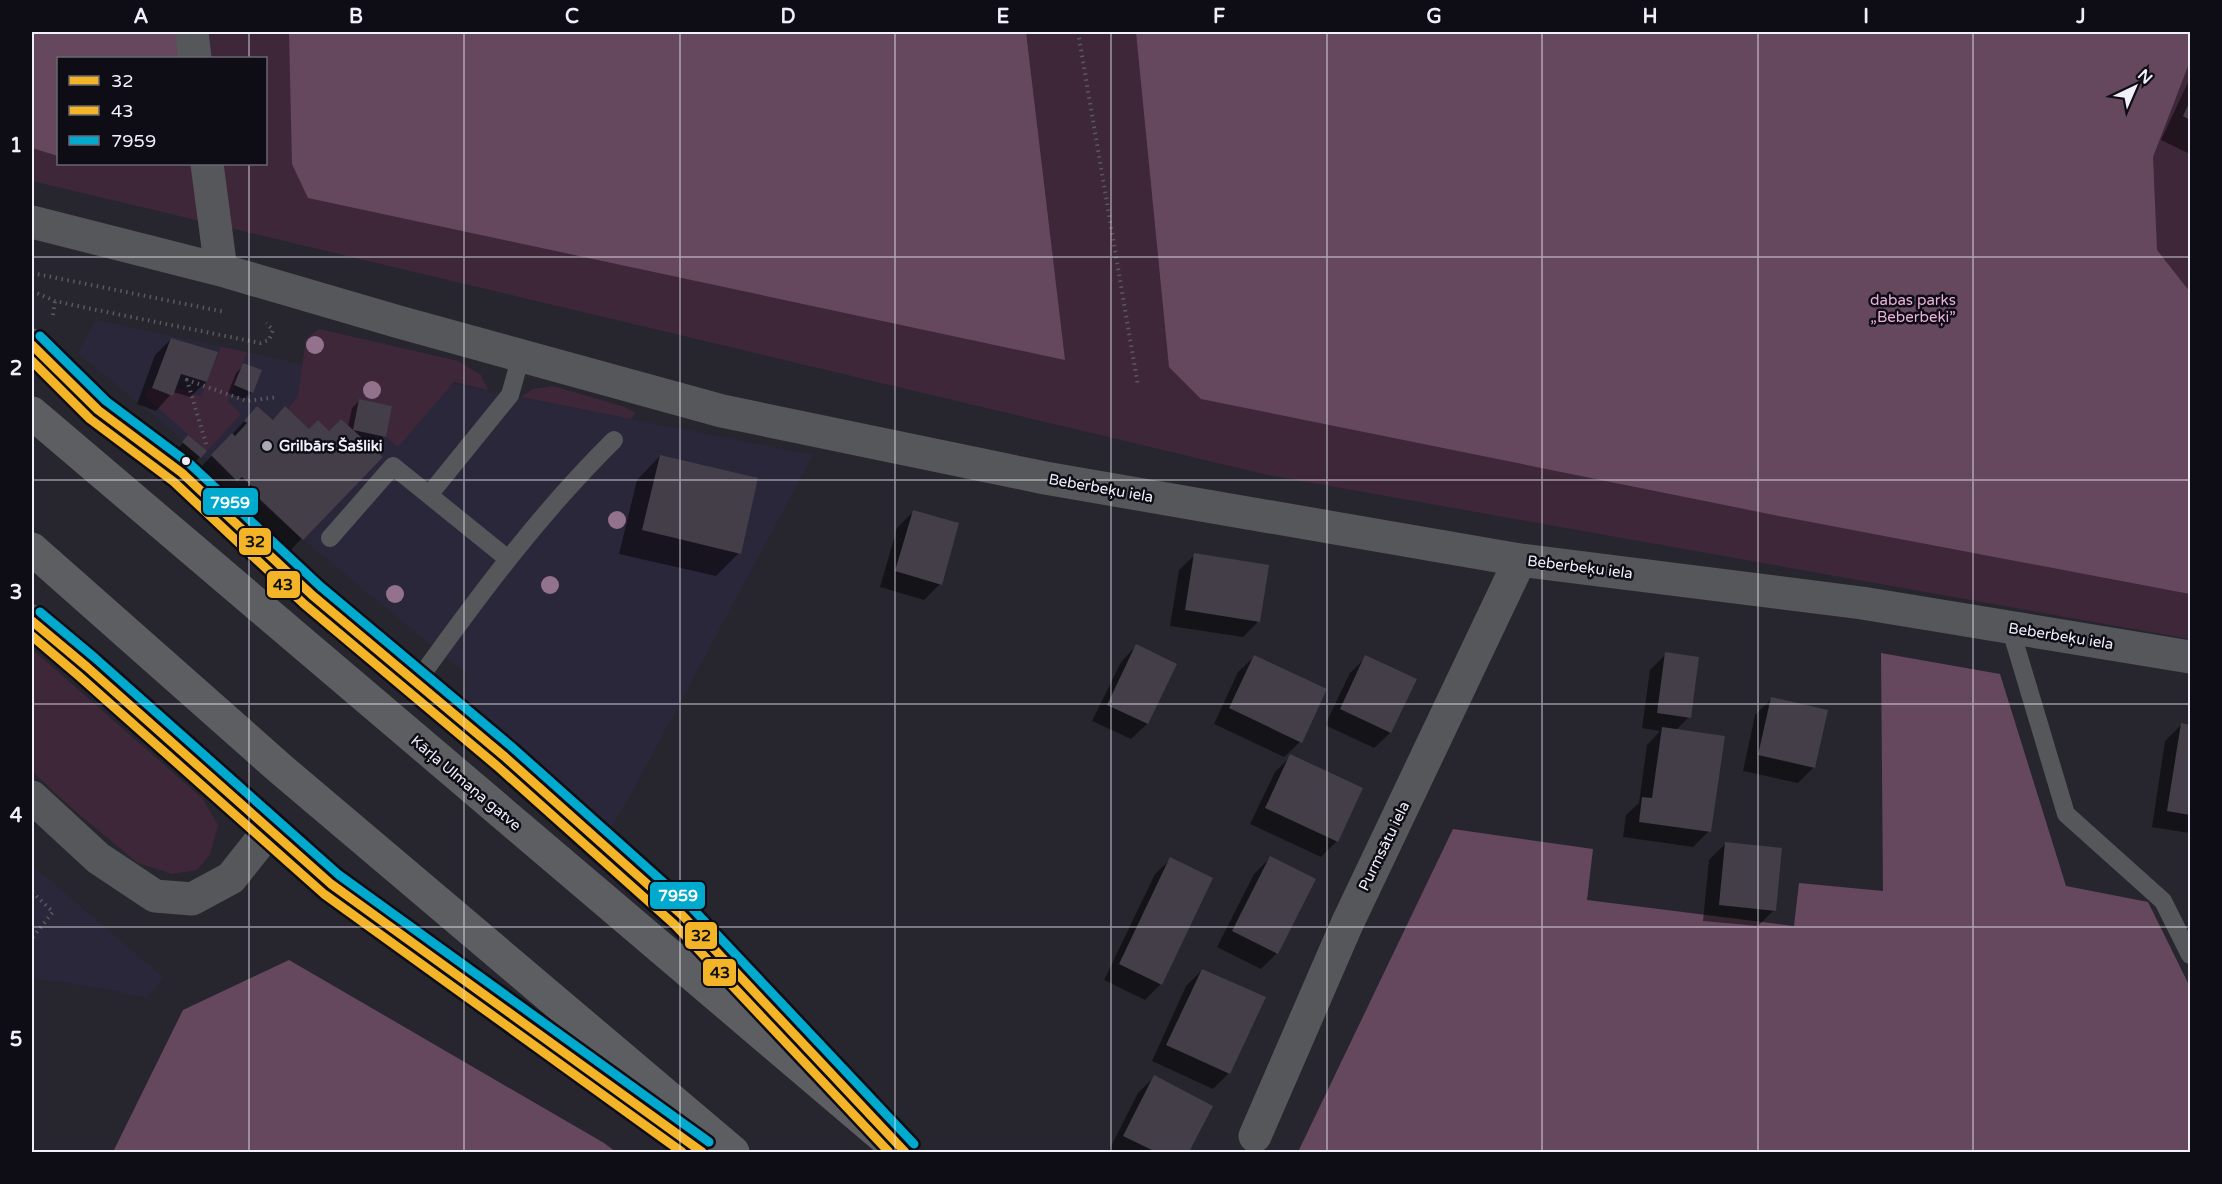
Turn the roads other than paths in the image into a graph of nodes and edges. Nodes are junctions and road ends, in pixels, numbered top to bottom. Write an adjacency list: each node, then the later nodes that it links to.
1 (192, 32): 2 (street)
2 (195, 57)
3 (207, 165): 5 (street)
4 (32, 222): 5 (street, Beberbeķu iela)
5 (221, 270): 7 (street, Beberbeķu iela)
6 (32, 345): 18 (street)
7 (521, 356): 10 (lane); 14 (street, Beberbeķu iela)
8 (32, 413): 25 (highway, Kārļa Ulmaņa gatve)
9 (614, 440): 13 (lane)
10 (429, 495): 11 (lane); 13 (lane)
11 (330, 538)
12 (32, 549): 24 (highway)
13 (508, 559): 18 (lane)
14 (1520, 560): 16 (street, Beberbeķu iela); 22 (street, Purmsātu iela)
15 (32, 621): 20 (street)
16 (2010, 627): 17 (street, Beberbeķu iela); 21 (lane)
17 (2190, 657)
18 (416, 683): 25 (street)
19 (32, 797): 20 (street)
20 (270, 829): 23 (street)
21 (2190, 954)
22 (1255, 1136)
23 (702, 1152)
24 (733, 1152)
25 (903, 1152)

